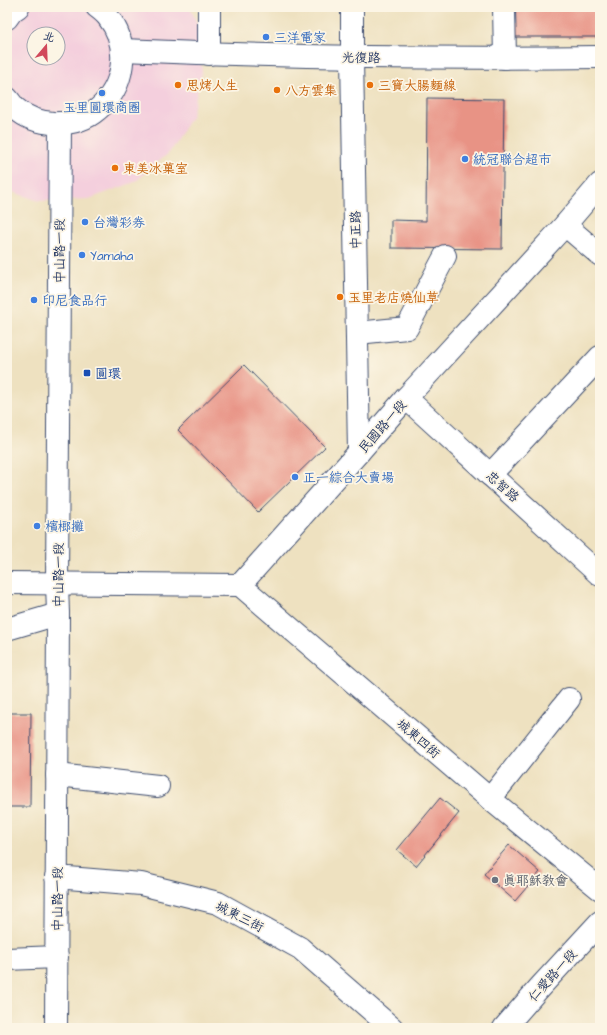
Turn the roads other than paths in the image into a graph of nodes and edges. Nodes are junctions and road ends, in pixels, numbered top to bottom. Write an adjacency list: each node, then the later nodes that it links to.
1 (18, 7): 6 (street)
2 (97, 7): 7 (street)
3 (209, 7): 8 (street)
4 (352, 7): 9 (street, 中正路)
5 (504, 7): 11 (street)
6 (7, 18)
7 (122, 50): 8 (street, 光復路); 13 (street)
8 (209, 54): 9 (street, 光復路)
9 (352, 57): 11 (street, 光復路); 18 (street, 中正路)
10 (600, 57): 11 (street, 光復路)
11 (505, 58)
12 (7, 98): 13 (street)
13 (60, 123): 25 (street, 中山路一段)
14 (600, 184): 15 (street, 民國路一段)
15 (565, 225): 16 (street); 20 (street, 民國路一段)
16 (600, 255)
17 (445, 256): 18 (street)
18 (357, 332): 21 (street, 中正路)
19 (600, 357): 22 (street)
20 (406, 398): 21 (street, 民國路一段); 22 (street, 忠智路)
21 (359, 452): 26 (street, 民國路一段)
22 (490, 475): 23 (street, 忠智路)
23 (600, 575)
24 (7, 582): 25 (street)
25 (57, 583): 26 (street); 27 (street, 中山路一段)
26 (240, 585): 32 (street, 城東四街)
27 (58, 614): 28 (street); 30 (street, 中山路一段)
28 (7, 629)
29 (569, 699): 32 (street)
30 (57, 775): 31 (street); 33 (street, 中山路一段)
31 (158, 786)
32 (490, 799): 34 (street, 城東四街)
33 (56, 877): 36 (street, 中山路一段); 39 (street, 城東三街)
34 (600, 889)
35 (600, 922): 40 (street, 仁愛路一段)
36 (57, 957): 37 (street); 38 (street, 中山路一段)
37 (7, 959)
38 (56, 1028)
39 (392, 1028)
40 (504, 1028)

